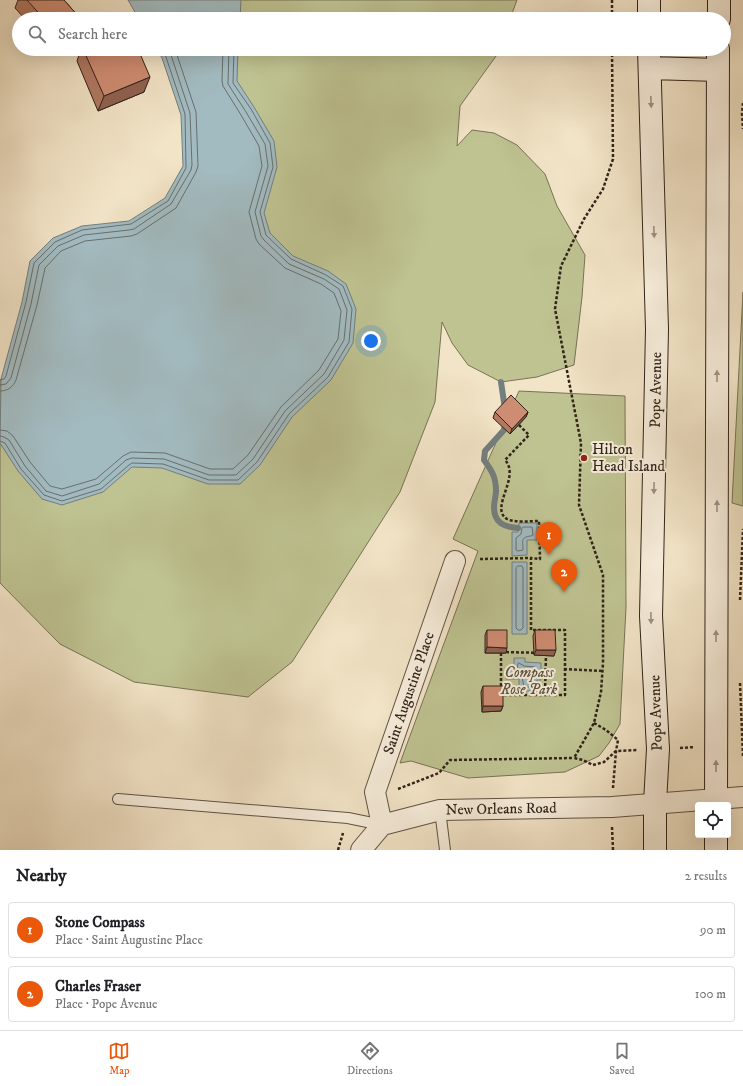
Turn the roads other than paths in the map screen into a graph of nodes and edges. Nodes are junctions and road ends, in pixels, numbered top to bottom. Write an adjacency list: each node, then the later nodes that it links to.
1 (649, 0): 3 (main road)
2 (719, 0): 4 (main road)
3 (649, 12)
4 (718, 12)
5 (718, 56): 7 (main road)
6 (650, 58): 7 (main road); 13 (main road, Pope Avenue, one-way to 13)
7 (718, 70): 12 (main road, one-way to 7)
8 (455, 561): 15 (street, Saint Augustine Place)
9 (743, 797): 12 (street, New Orleans Road)
10 (118, 799): 15 (lane)
11 (695, 802): 13 (street, New Orleans Road)
12 (716, 802)
13 (654, 803): 14 (street, New Orleans Road); 19 (main road, Pope Avenue)
14 (440, 810): 15 (street, New Orleans Road); 18 (lane)
15 (382, 825): 17 (street)
16 (716, 838): 20 (main road)
17 (361, 850)
18 (445, 850)
19 (655, 850)
20 (716, 850)

